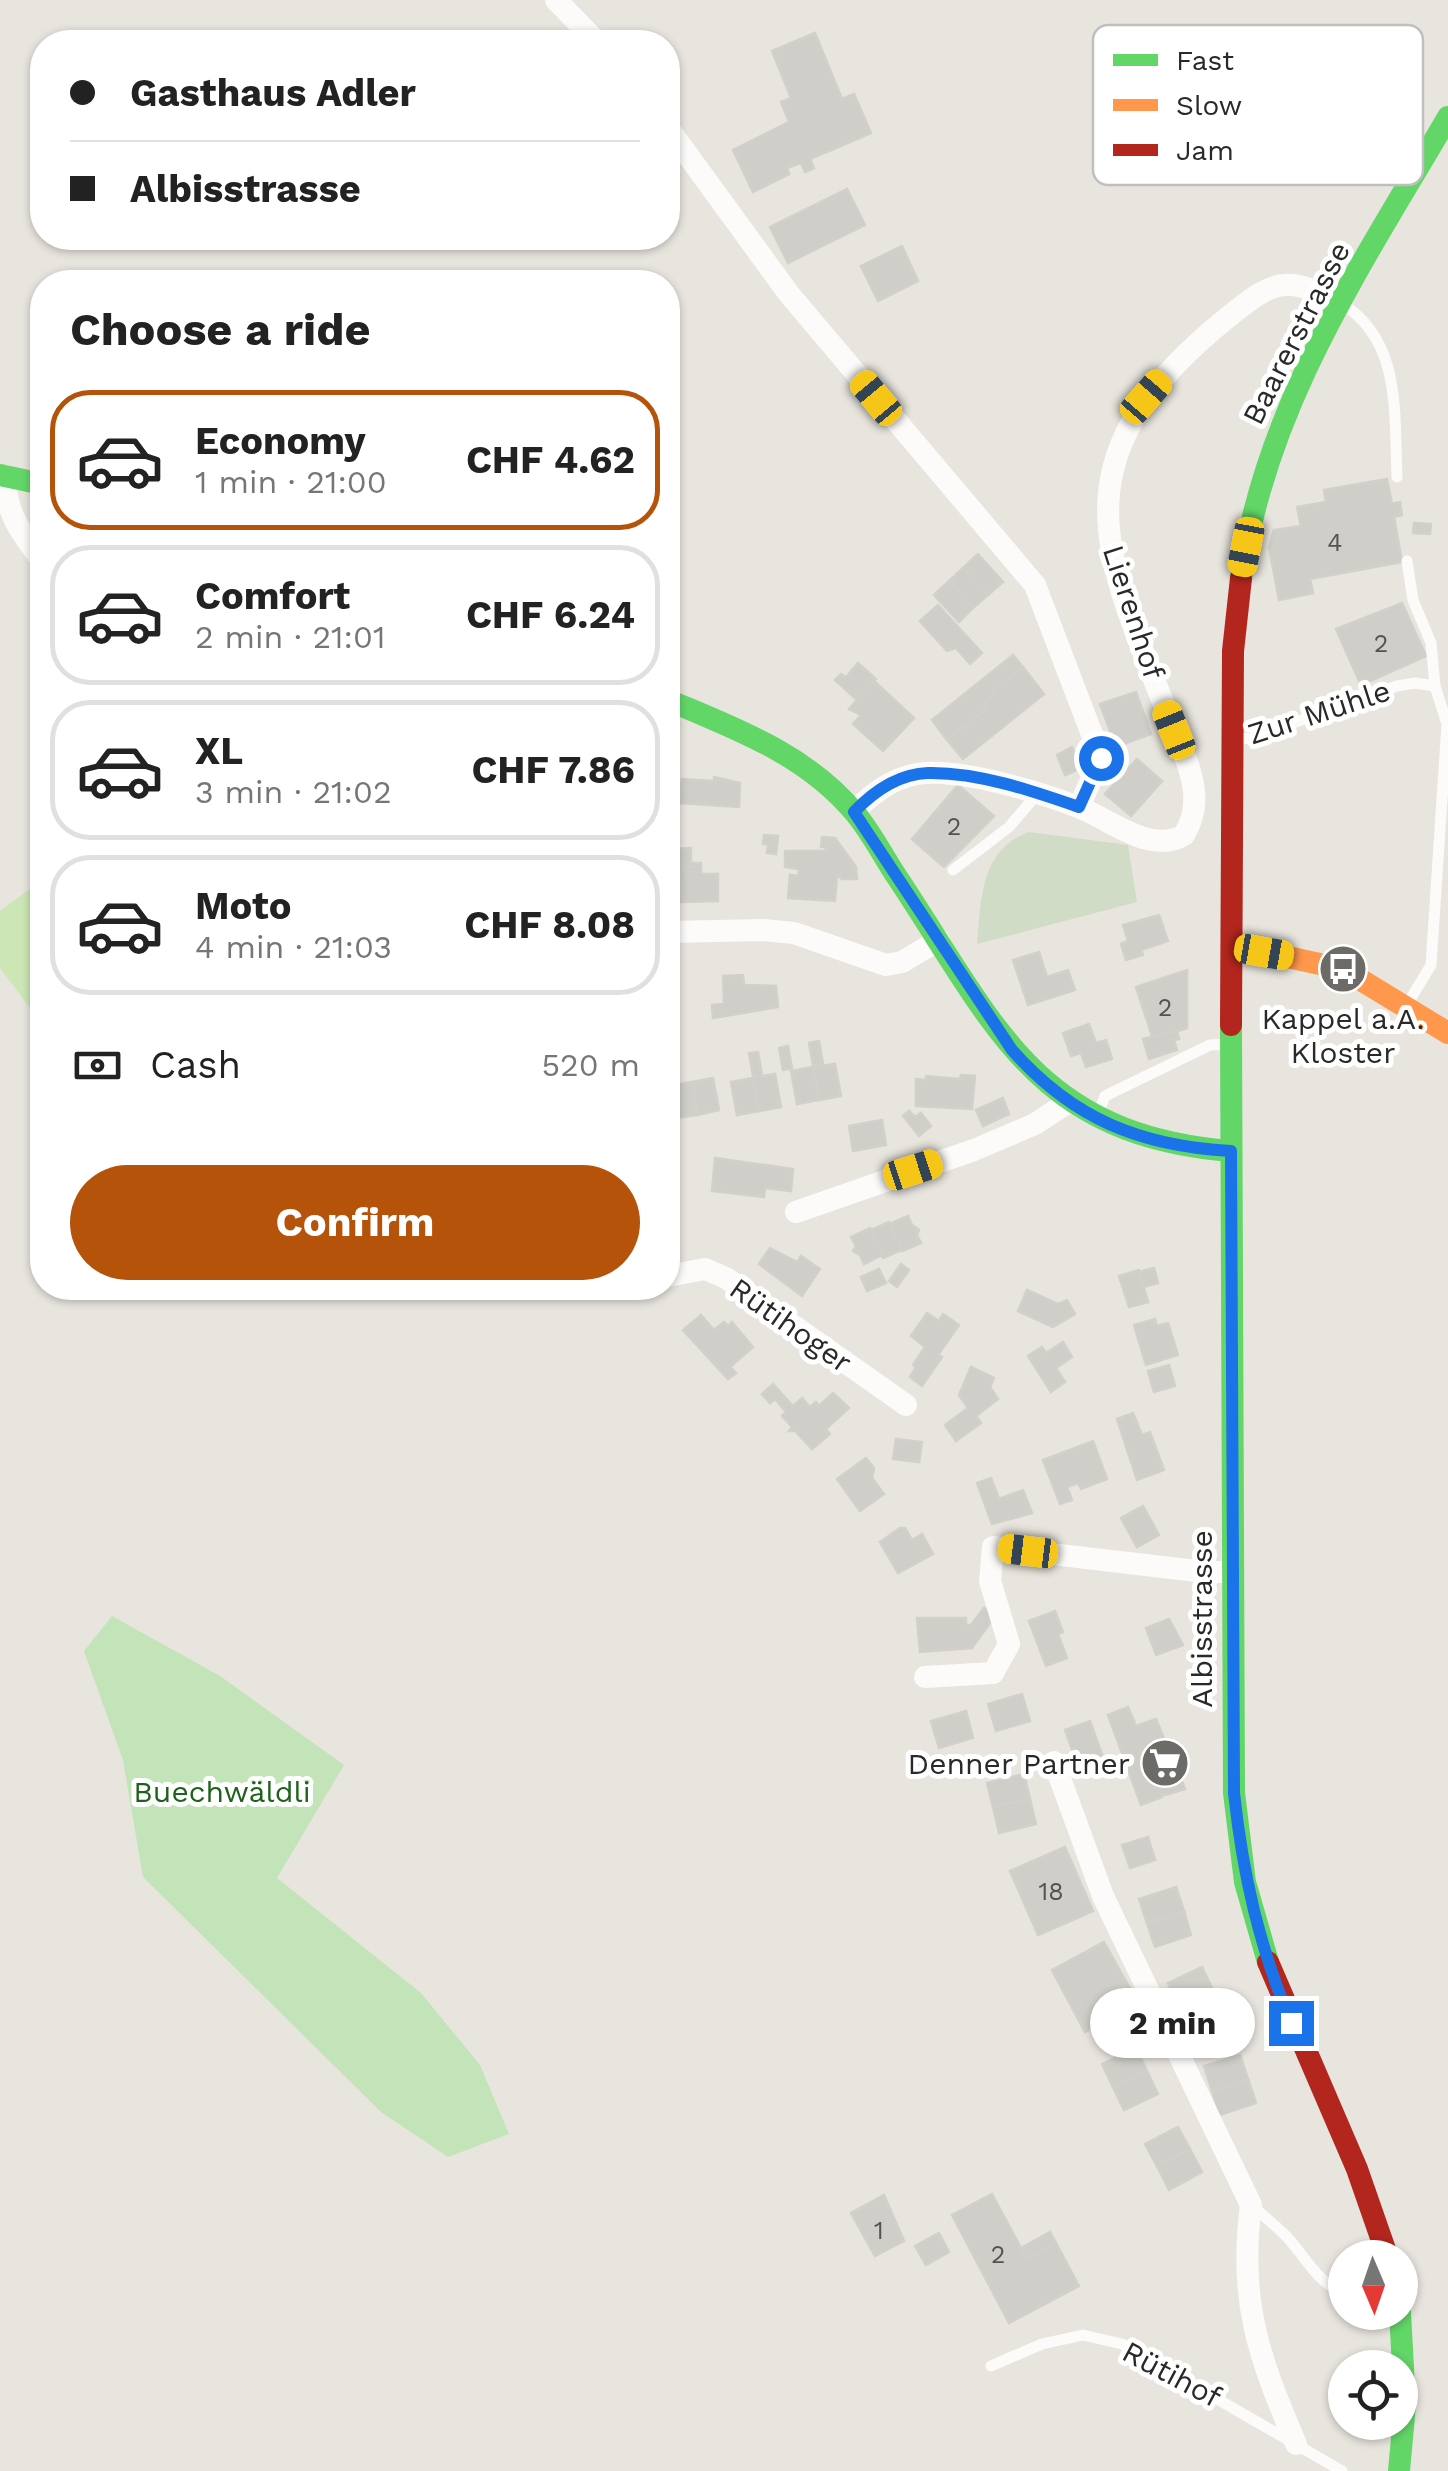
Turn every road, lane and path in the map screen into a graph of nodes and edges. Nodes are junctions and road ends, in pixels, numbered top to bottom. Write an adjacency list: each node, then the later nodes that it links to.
1 (556, 0): 2 (street)
2 (585, 30)
3 (1448, 117): 5 (street, Baarerstrasse)
4 (680, 145): 17 (street)
5 (1423, 160)
6 (1409, 185): 7 (street, Baarerstrasse)
7 (1341, 303): 9 (lane); 15 (street, Baarerstrasse); 17 (street, Lierenhof)
8 (3, 475): 10 (street); 11 (street)
9 (1397, 477)
10 (30, 481)
11 (30, 544)
12 (1408, 561): 13 (lane)
13 (1435, 686): 15 (lane, Zur Mühle); 20 (lane, Zur Mühle)
14 (680, 705): 18 (street)
15 (1232, 740): 23 (street, Baarerstrasse)
16 (1038, 793): 17 (street, Lierenhof); 18 (street, Lierenhof); 19 (lane)
17 (1079, 807)
18 (854, 812): 22 (street)
19 (952, 870)
20 (1442, 879): 24 (lane, Zur Mühle)
21 (680, 932): 22 (street)
22 (939, 940): 27 (street)
23 (1232, 952): 24 (street); 26 (street, Albisstrasse)
24 (1405, 1007): 25 (street)
25 (1448, 1033)
26 (1232, 1044): 28 (lane); 29 (street, Albisstrasse)
27 (1067, 1103): 28 (street); 30 (street)
28 (1096, 1118): 29 (street)
29 (1231, 1151): 33 (street, Albisstrasse)
30 (796, 1212)
31 (680, 1274): 32 (street, Rütihoger)
32 (906, 1405)
33 (1231, 1572): 34 (street); 37 (street, Albisstrasse)
34 (925, 1676)
35 (1054, 1762): 36 (street)
36 (1251, 2205): 38 (lane); 41 (street)
37 (1378, 2240)
38 (1328, 2284)
39 (1401, 2330): 43 (street)
40 (990, 2366): 41 (lane, Rütihof)
41 (1296, 2444): 42 (lane, Rütihof)
42 (1342, 2471)
43 (1399, 2471)

